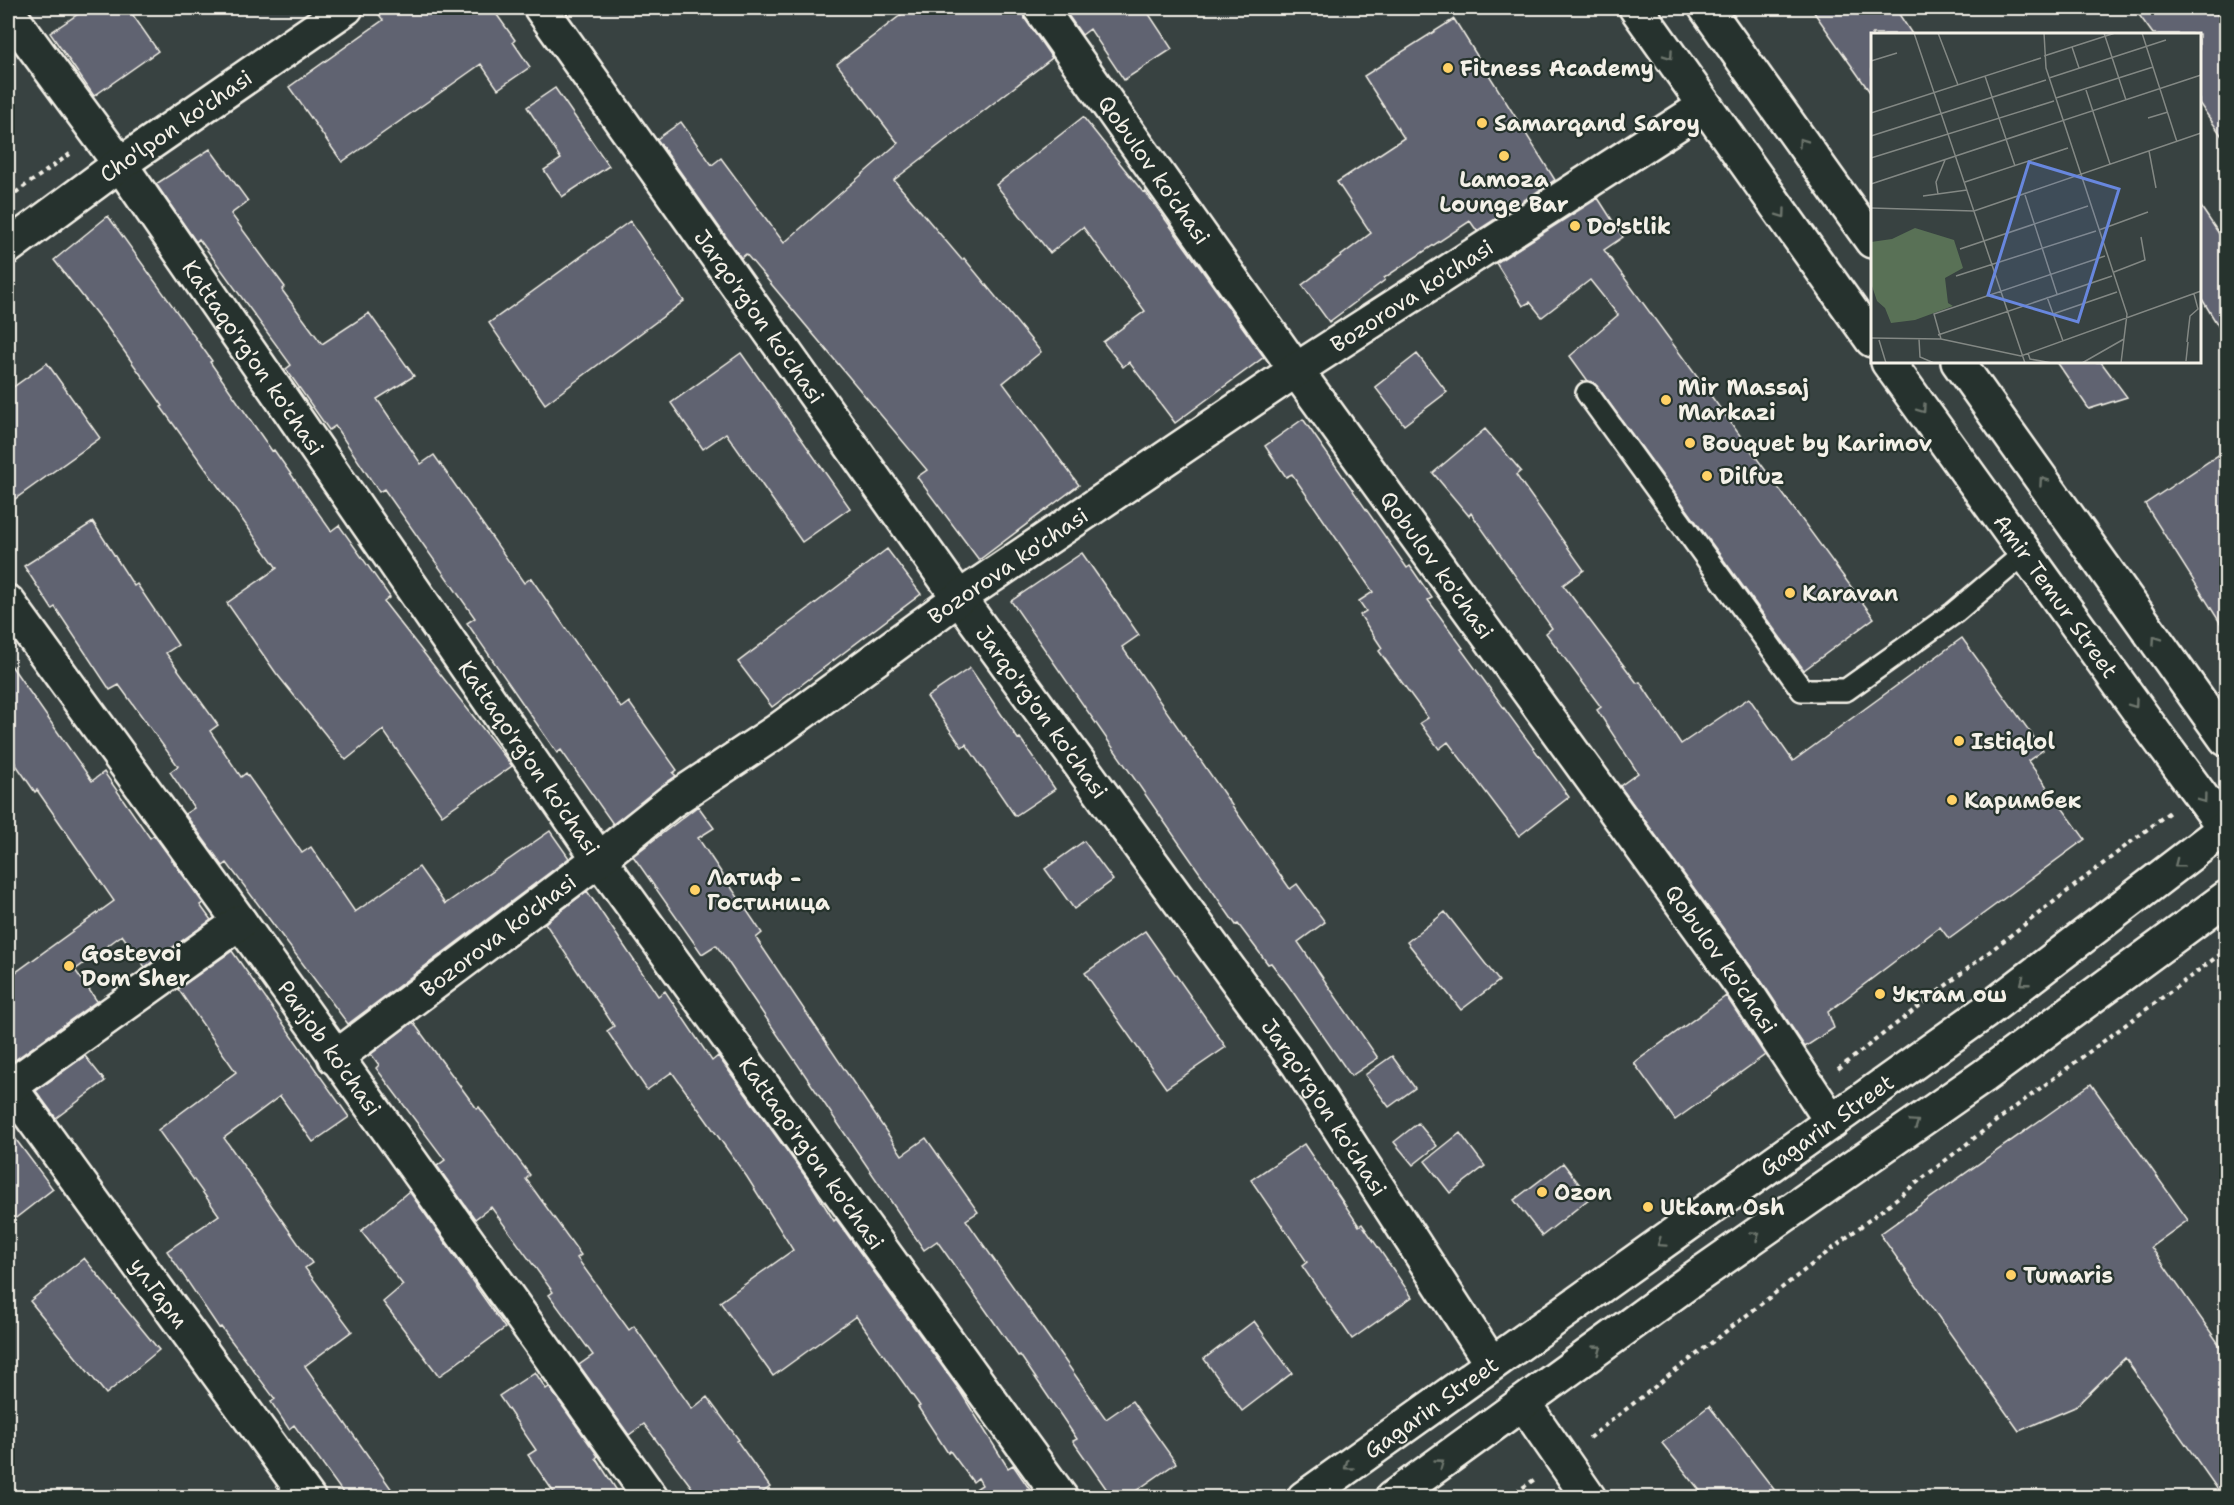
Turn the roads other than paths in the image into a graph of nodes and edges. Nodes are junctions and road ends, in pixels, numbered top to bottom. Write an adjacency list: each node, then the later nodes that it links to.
1 (346, 8): 8 (street, Cho'lpon ko'chasi)
2 (541, 8): 17 (street, Jarqo'rg'on ko'chasi)
3 (1040, 8): 14 (street, Qobulov ko'chasi)
4 (1636, 8): 7 (street, one-way to 7)
5 (1706, 8): 9 (street, one-way to 5)
6 (8, 12): 8 (street, Kattaqo'rg'on ko'chasi)
7 (1705, 106): 11 (street, one-way to 11); 14 (street, Bozorova ko'chasi)
8 (120, 164): 10 (street, Cho'lpon ko'chasi); 21 (street, Kattaqo'rg'on ko'chasi)
9 (1871, 240)
10 (8, 247)
11 (1871, 339)
12 (1889, 363): 16 (street, Amir Temur Street, one-way to 16)
13 (1959, 363): 19 (street, one-way to 13)
14 (1296, 370): 17 (street, Bozorova ko'chasi); 26 (street, Qobulov ko'chasi)
15 (1587, 393): 16 (lane)
16 (2025, 553): 20 (street, Amir Temur Street, one-way to 20)
17 (959, 598): 21 (street, Bozorova ko'chasi); 27 (street, Jarqo'rg'on ko'chasi)
18 (8, 602): 23 (street, Panjob ko'chasi)
19 (2226, 739)
20 (2226, 828): 26 (street, Gagarin Street, one-way to 26)
21 (599, 859): 24 (street, Bozorova ko'chasi); 31 (street, Kattaqo'rg'on ko'chasi)
22 (2226, 898): 28 (street, one-way to 22)
23 (240, 922): 24 (street, Panjob ko'chasi); 25 (street)
24 (335, 1058): 30 (street, Panjob ko'chasi)
25 (9, 1088): 29 (street, ул.Гарм)
26 (1832, 1122): 27 (street, Gagarin Street, one-way to 27)
27 (1491, 1364): 32 (street, Gagarin Street, one-way to 32)
28 (1524, 1404): 33 (street, one-way to 28); 34 (street)
29 (308, 1497)
30 (651, 1497)
31 (1060, 1497)
32 (1304, 1497)
33 (1392, 1497)
34 (1589, 1497)

